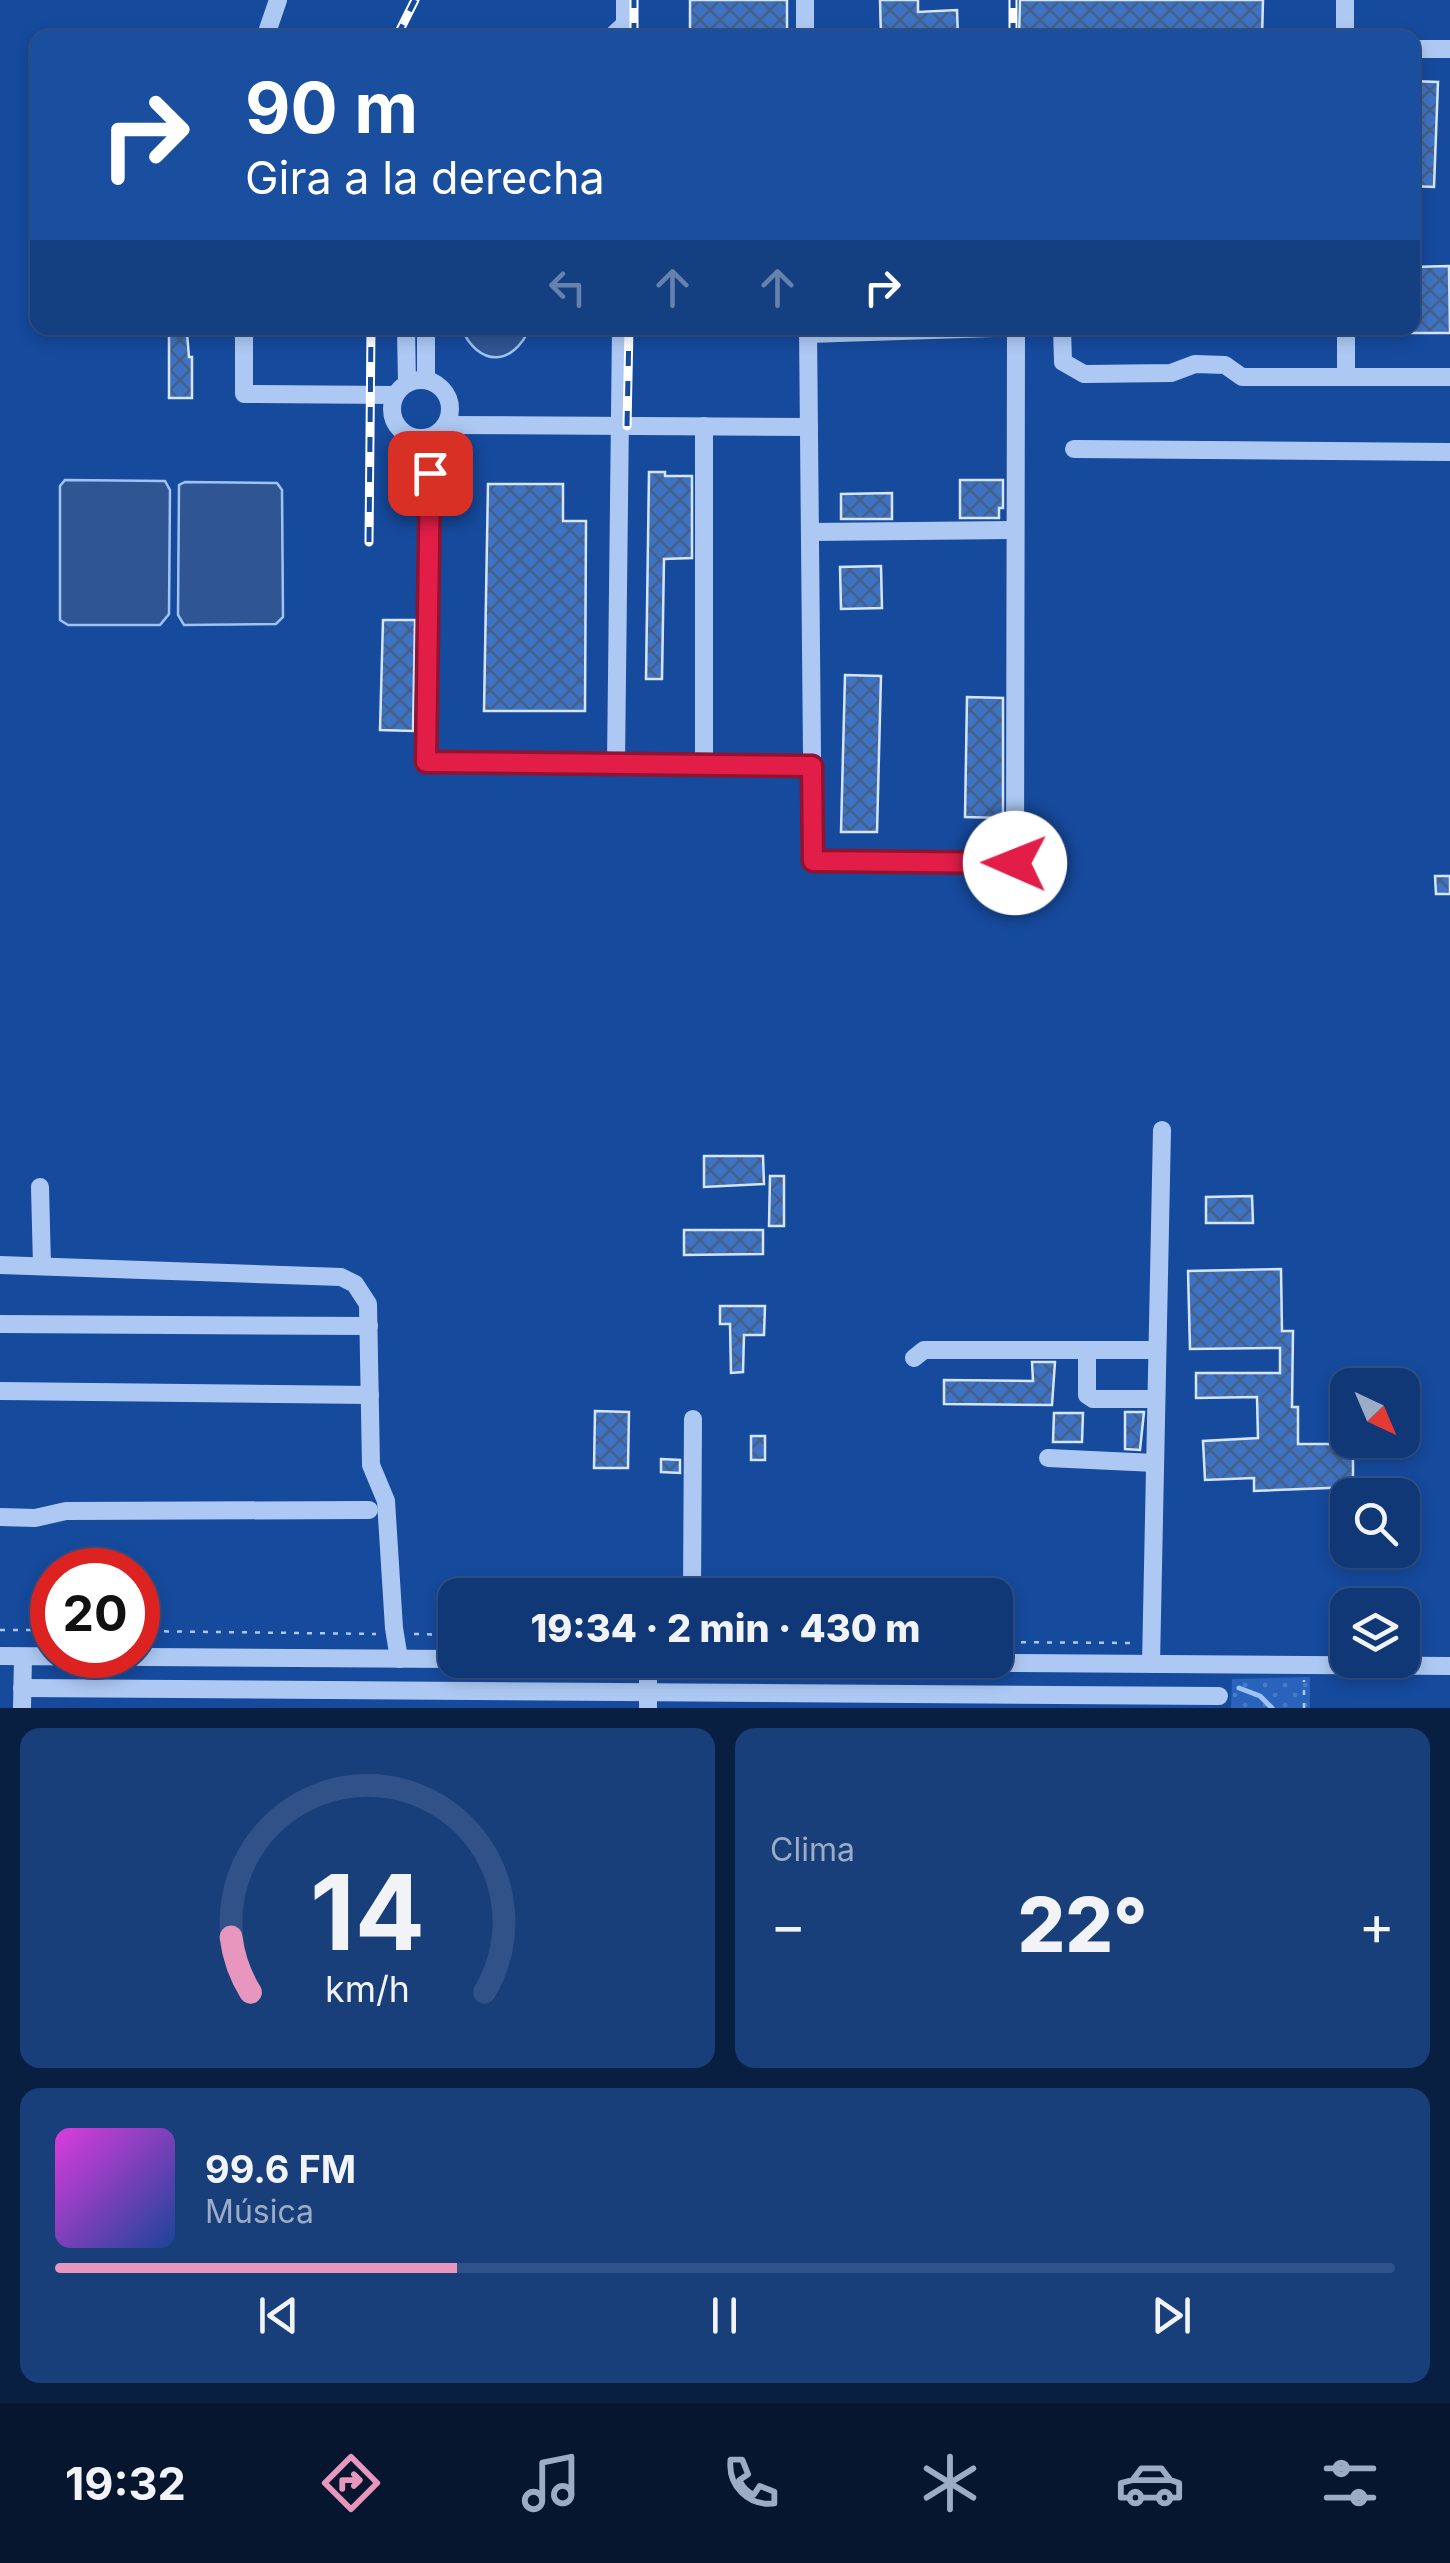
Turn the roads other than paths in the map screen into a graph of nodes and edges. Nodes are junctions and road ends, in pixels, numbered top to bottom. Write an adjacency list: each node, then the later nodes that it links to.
1 (278, 0): 5 (street)
2 (625, 0): 6 (street)
3 (804, 0): 7 (street)
4 (1346, 0): 8 (street)
5 (267, 30)
6 (625, 30)
7 (805, 30)
8 (1346, 30)
9 (1420, 49): 10 (street)
10 (1450, 50)
11 (244, 335): 21 (street)
12 (406, 335): 21 (street)
13 (424, 335): 21 (street)
14 (621, 335): 22 (street)
15 (808, 335): 24 (street)
16 (1016, 335): 28 (street)
17 (1062, 335): 19 (street)
18 (1346, 335): 19 (street)
19 (1346, 377): 20 (street)
20 (1450, 377)
21 (409, 386): 25 (street); 25 (street)
22 (620, 426): 23 (street); 25 (street); 30 (street)
23 (704, 426): 24 (street); 31 (street)
24 (809, 427): 29 (street)
25 (438, 431): 30 (street)
26 (1074, 449): 27 (street)
27 (1450, 452)
28 (1016, 530): 29 (street); 32 (street)
29 (810, 532): 32 (street)
30 (616, 764): 31 (street)
31 (704, 765): 32 (street)
32 (812, 766)
33 (1162, 1130): 40 (street)
34 (40, 1186): 36 (street)
35 (0, 1265): 36 (street)
36 (42, 1266): 38 (street)
37 (0, 1324): 38 (street)
38 (369, 1326): 43 (street)
39 (1086, 1350): 40 (street); 41 (street); 44 (street)
40 (1157, 1350): 44 (street)
41 (914, 1358)
42 (0, 1392): 43 (street)
43 (370, 1395): 53 (street)
44 (1156, 1399): 47 (street)
45 (693, 1418): 50 (street)
46 (1048, 1458): 47 (street)
47 (1155, 1463): 56 (street)
48 (369, 1510): 49 (street)
49 (0, 1518)
50 (692, 1578)
51 (0, 1656): 52 (street)
52 (23, 1656): 53 (street); 59 (street)
53 (399, 1659): 54 (street)
54 (438, 1659)
55 (1013, 1663): 56 (street)
56 (1151, 1664): 57 (street)
57 (1218, 1664): 58 (street); 65 (street)
58 (1450, 1666)
59 (22, 1688): 60 (street); 66 (street)
60 (289, 1699): 61 (street)
61 (474, 1700): 62 (street)
62 (648, 1700): 63 (street)
63 (824, 1701): 64 (street)
64 (1020, 1702): 65 (street)
65 (1219, 1702)
66 (22, 1708)

